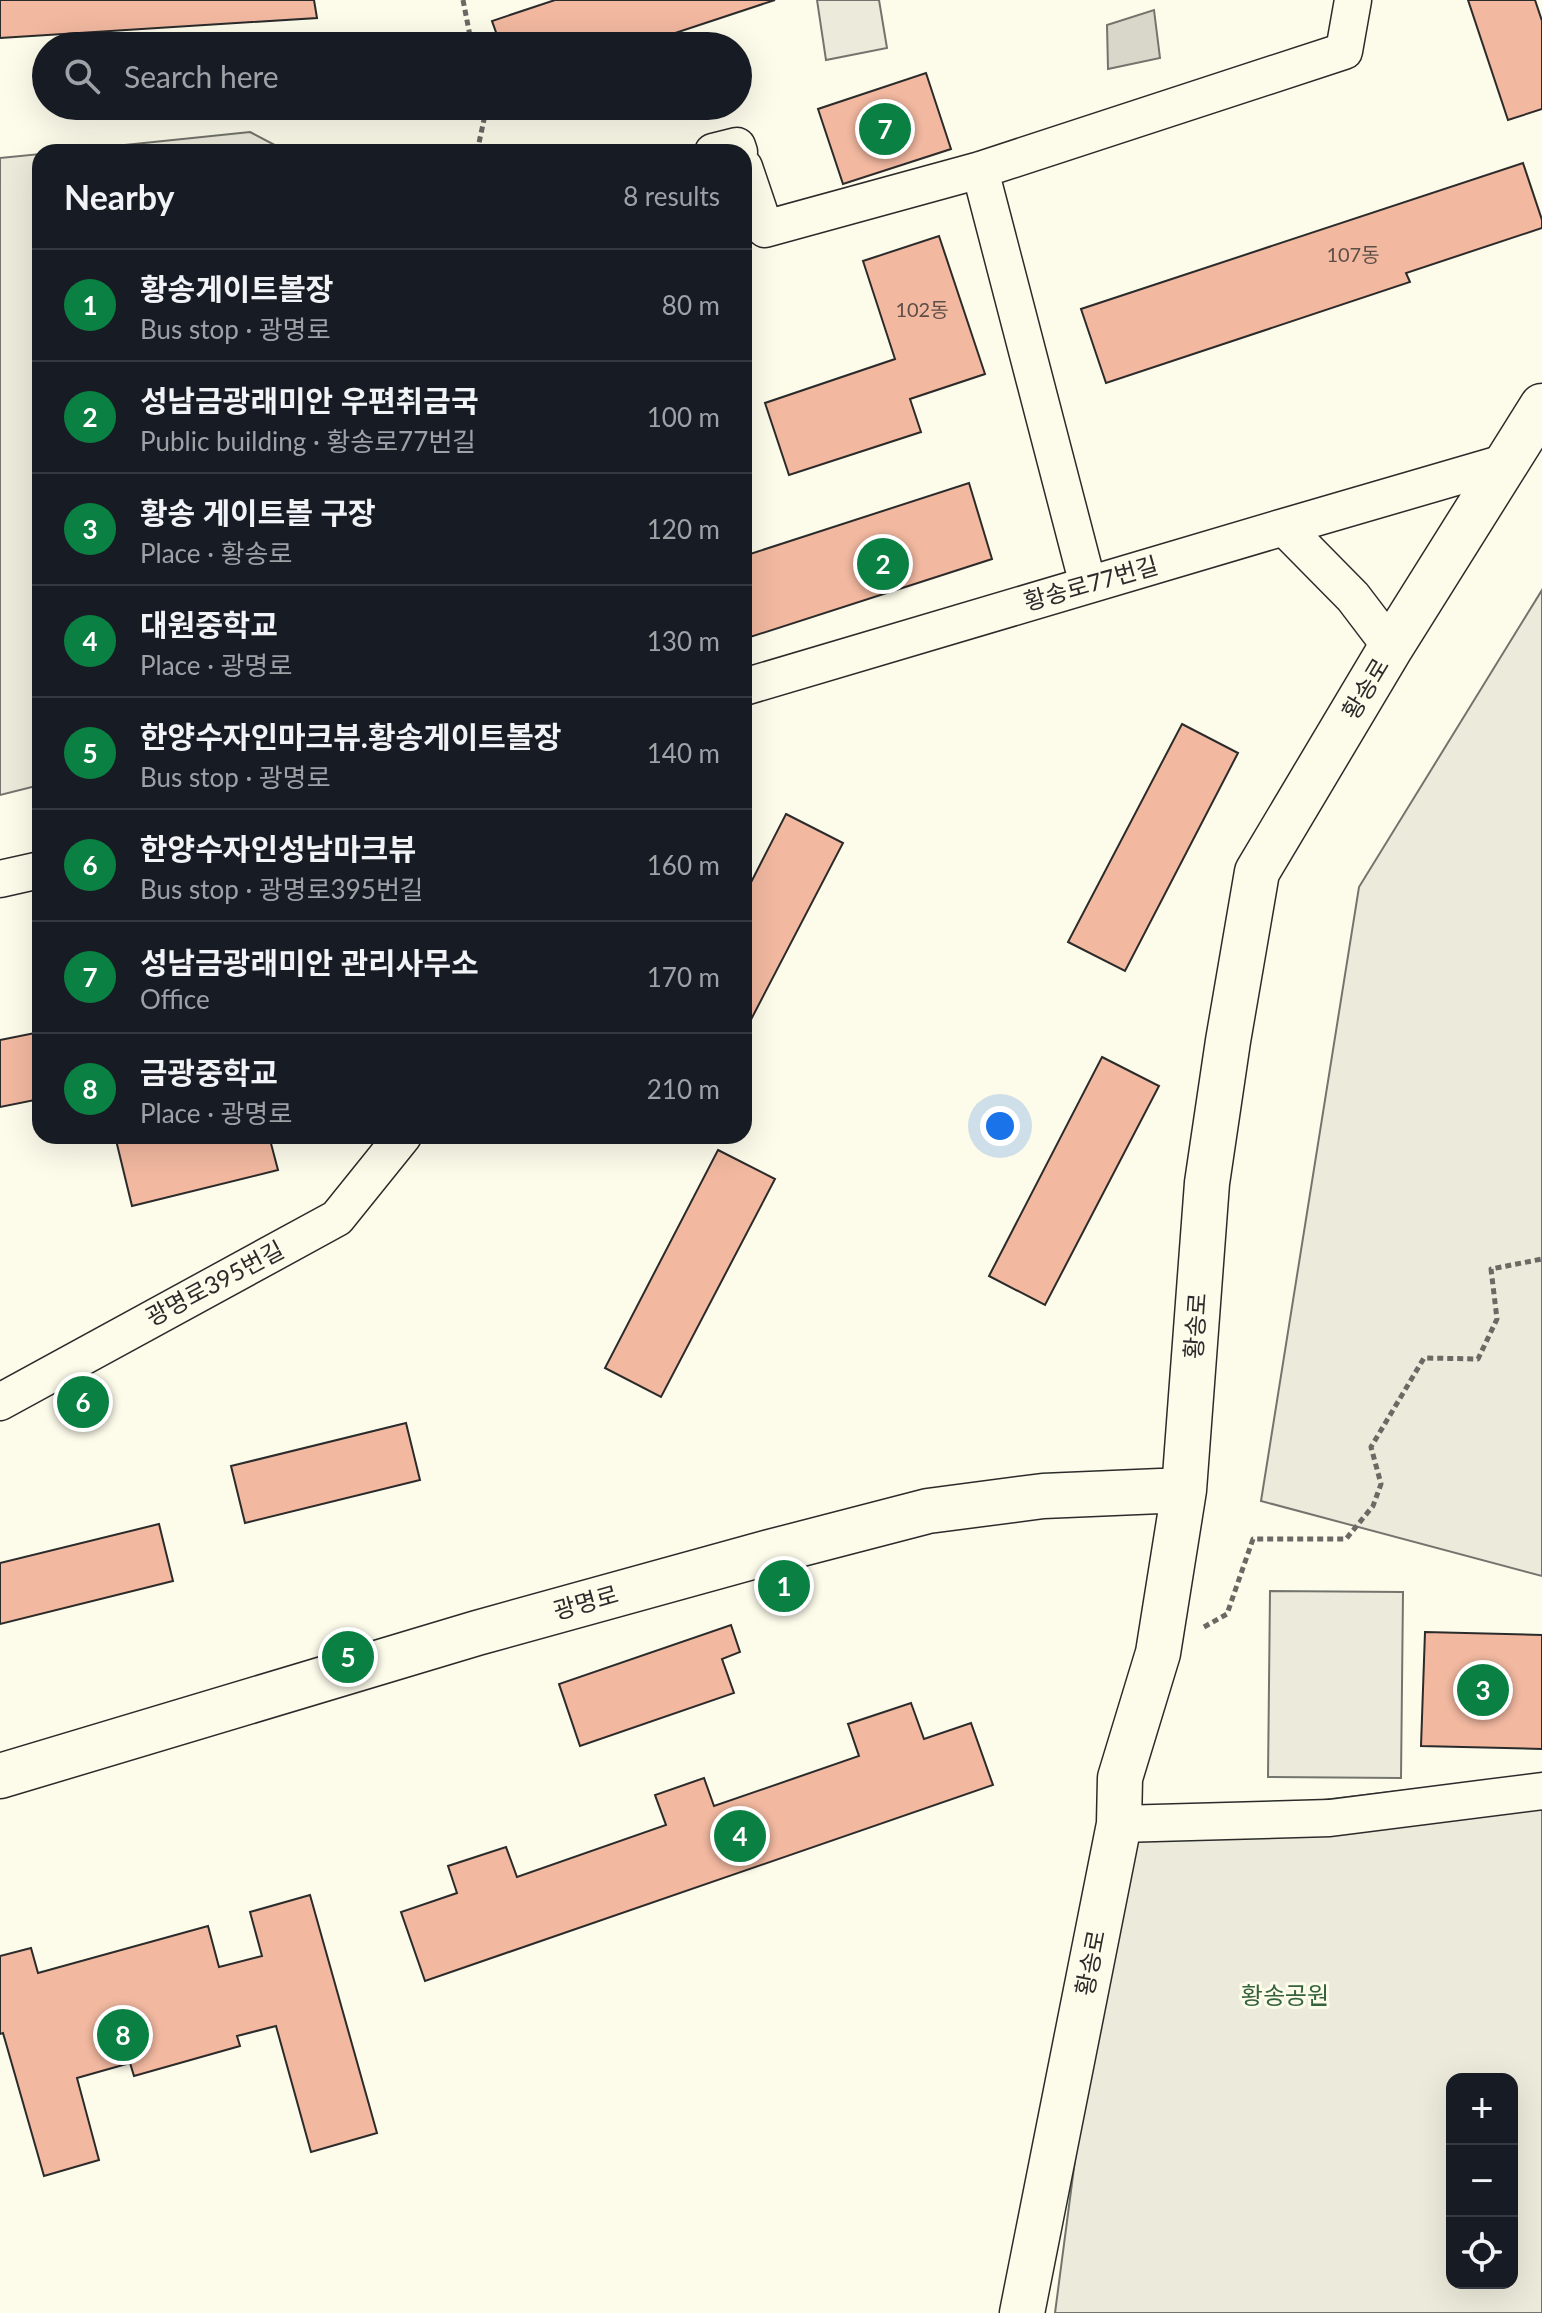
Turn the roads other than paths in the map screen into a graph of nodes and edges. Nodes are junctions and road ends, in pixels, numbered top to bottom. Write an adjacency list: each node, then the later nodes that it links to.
1 (1353, 0): 2 (street)
2 (980, 170): 3 (street); 7 (street)
3 (752, 191)
4 (1542, 406): 5 (street, 황송로)
5 (1507, 462): 6 (street, 황송로77번길); 8 (street, 황송로)
6 (1284, 527): 7 (street, 황송로77번길); 8 (street)
7 (1088, 585): 9 (street, 황송로77번길)
8 (1391, 647): 14 (street, 황송로)
9 (752, 685)
10 (32, 872): 11 (street)
11 (0, 879)
12 (397, 1144): 13 (street, 광명로395번길)
13 (0, 1402)
14 (1184, 1490): 15 (street, 광명로); 17 (street, 황송로)
15 (0, 1776)
16 (1542, 1791): 17 (street)
17 (1119, 1824): 18 (street, 황송로)
18 (1022, 2313)

